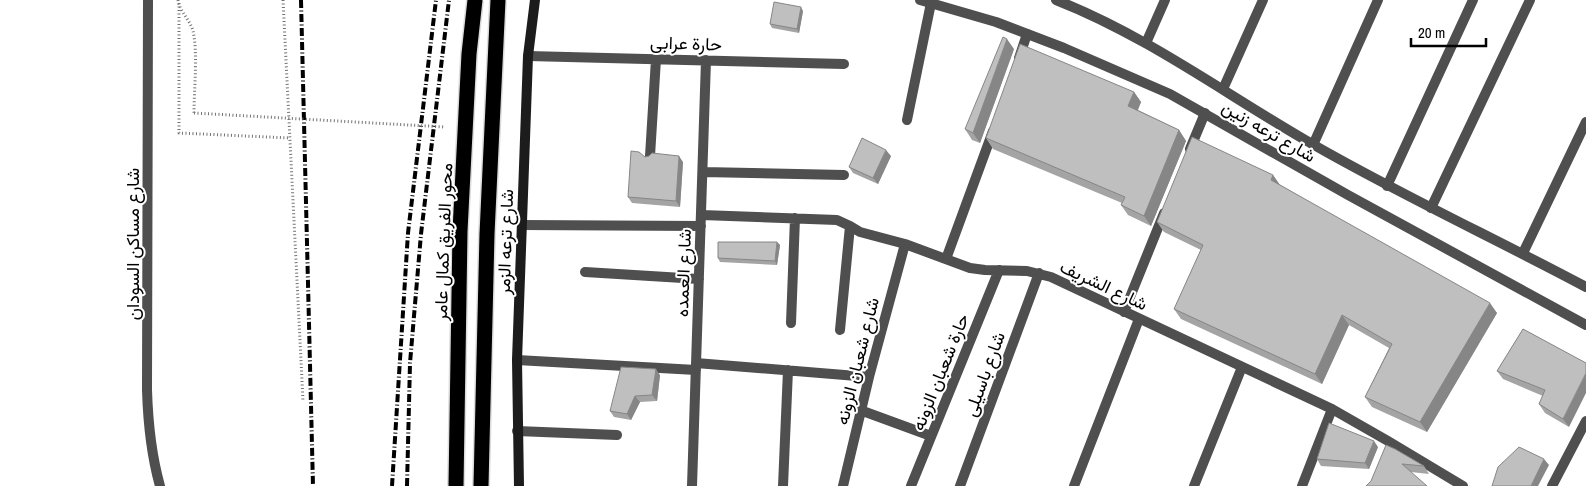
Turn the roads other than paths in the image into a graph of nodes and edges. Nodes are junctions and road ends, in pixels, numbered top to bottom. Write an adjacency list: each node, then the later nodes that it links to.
1 (148, 0): 64 (street, شارع مساكن السودان)
2 (475, 0): 65 (highway, محور الفريق كمال عامر, bridge)
3 (498, 0): 66 (highway, bridge)
4 (535, 0): 15 (main road, شارع ترعه الزمر)
5 (920, 0): 12 (street, شارع ترعه زنين)
6 (1164, 0): 14 (street)
7 (1263, 0): 20 (street)
8 (1378, 0): 25 (street)
9 (1473, 0): 30 (street)
10 (1530, 0): 32 (street)
11 (1060, 1): 14 (street, شارع ترعه زنين)
12 (931, 3): 13 (street, شارع ترعه زنين); 23 (street)
13 (1027, 34): 19 (street); 21 (street, شارع ترعه زنين)
14 (1146, 43): 20 (street, شارع ترعه زنين)
15 (528, 56): 16 (street, حارة عرابى); 35 (main road, شارع ترعه الزمر)
16 (656, 58): 17 (street, حارة عرابى); 26 (street)
17 (706, 60): 18 (street, حارة عرابى); 28 (street, شارع العمده)
18 (844, 64)
19 (1014, 72)
20 (1223, 89): 25 (street, شارع ترعه زنين)
21 (1205, 113): 27 (street); 49 (street, شارع ترعه زنين)
22 (997, 118): 40 (street)
23 (907, 120)
24 (1586, 122): 39 (street)
25 (1313, 145): 30 (street, شارع ترعه زنين)
26 (650, 156)
27 (1187, 158)
28 (703, 172): 29 (street); 33 (street, شارع العمده)
29 (844, 174)
30 (1387, 186): 32 (street, شارع ترعه زنين)
31 (1168, 203): 46 (street)
32 (1431, 208): 39 (street, شارع ترعه زنين)
33 (702, 215): 34 (street, شارع الشريف); 36 (street, شارع العمده)
34 (795, 218): 37 (street, شارع الشريف); 48 (street)
35 (522, 224): 36 (street); 51 (main road, شارع ترعه الزمر)
36 (701, 226): 44 (street, شارع العمده)
37 (850, 226): 38 (street, شارع الشريف); 50 (street)
38 (905, 244): 40 (street, شارع الشريف); 55 (street, شارع شعبان الزونه)
39 (1523, 254): 45 (street, شارع ترعه زنين)
40 (946, 259): 41 (street, شارع الشريف)
41 (999, 270): 43 (street, شارع الشريف); 61 (street, حارة شعبان الزونه)
42 (585, 272): 44 (street)
43 (1039, 273): 46 (street, شارع الشريف); 72 (street, شارع باسيلى)
44 (699, 279): 52 (street, شارع العمده)
45 (1586, 288)
46 (1124, 312): 47 (street, شارع الشريف)
47 (1139, 319): 53 (street, شارع الشريف); 73 (street)
48 (790, 323)
49 (1586, 325)
50 (840, 330)
51 (517, 360): 52 (street); 59 (main road, شارع ترعه الزمر)
52 (696, 366): 54 (street); 68 (street, شارع العمده)
53 (1242, 366): 56 (street, شارع الشريف); 74 (street)
54 (788, 370): 55 (street); 69 (street)
55 (868, 377): 57 (street, شارع شعبان الزونه)
56 (1332, 409): 62 (street, شارع الشريف); 75 (street)
57 (860, 410): 61 (street); 70 (street, شارع شعبان الزونه)
58 (1586, 421): 77 (street)
59 (517, 431): 60 (street); 67 (main road, شارع ترعه الزمر)
60 (616, 435)
61 (931, 436): 71 (street, حارة شعبان الزونه)
62 (1388, 440): 63 (street); 76 (street, شارع الشريف)
63 (1384, 451)
64 (160, 486)
65 (456, 486)
66 (481, 486)
67 (519, 486)
68 (692, 486)
69 (783, 486)
70 (843, 486)
71 (911, 486)
72 (960, 486)
73 (1074, 486)
74 (1194, 486)
75 (1302, 486)
76 (1463, 486)
77 (1552, 486)

